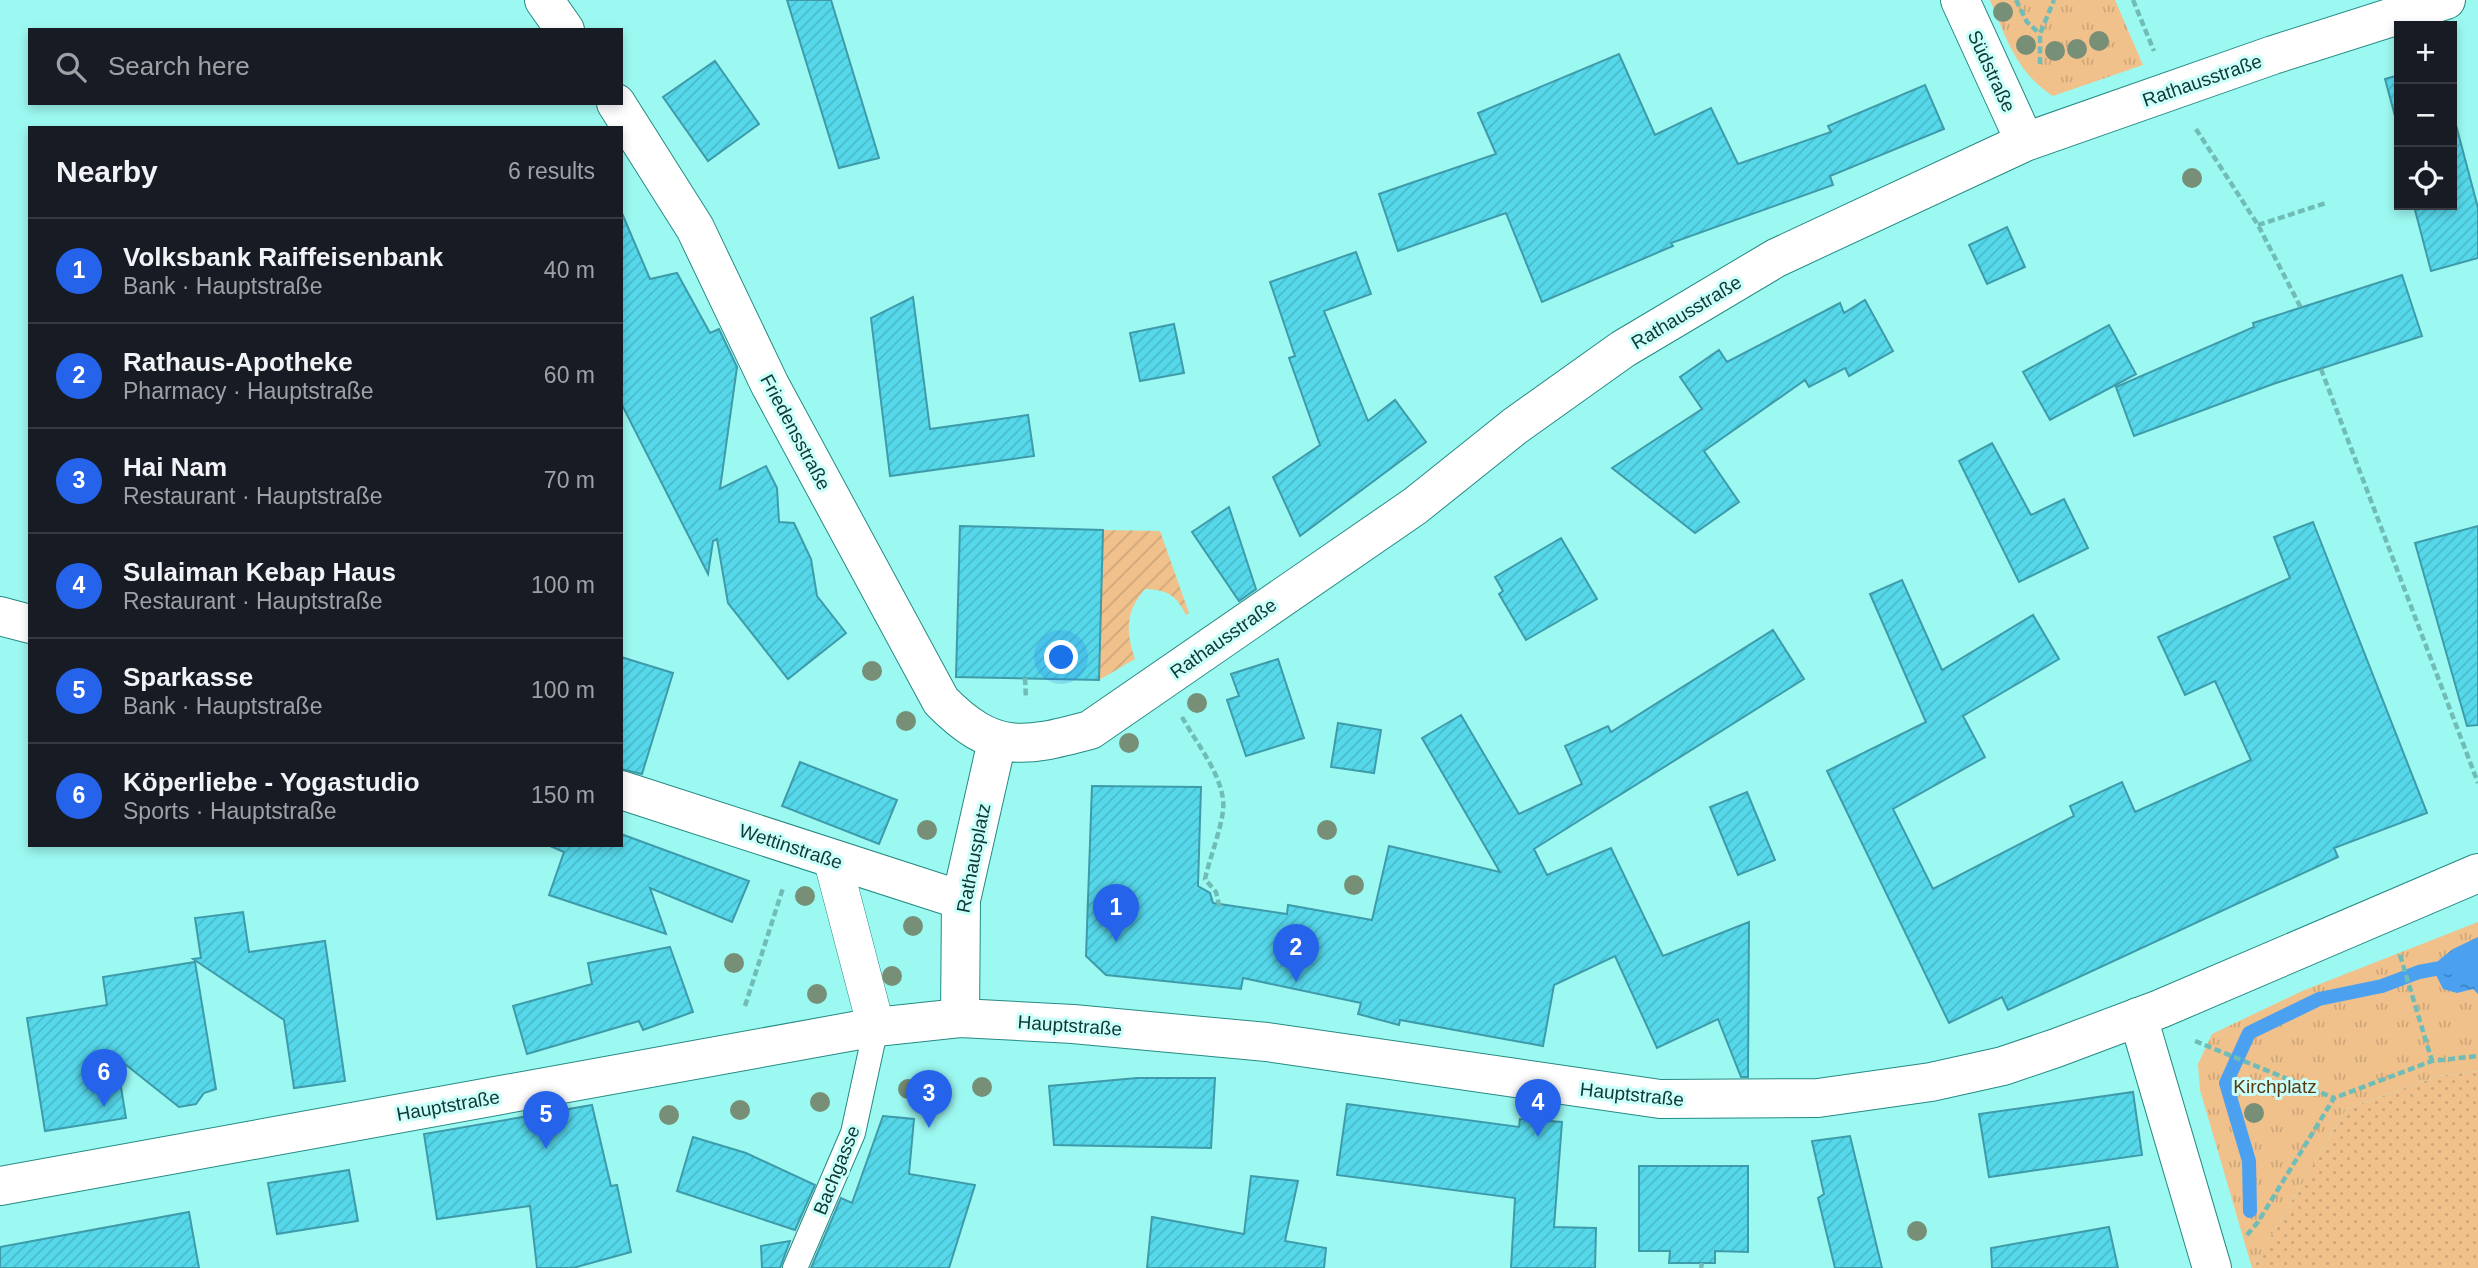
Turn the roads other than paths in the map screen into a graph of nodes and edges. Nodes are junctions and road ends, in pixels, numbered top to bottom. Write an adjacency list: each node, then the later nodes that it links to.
1 (544, 0): 4 (street)
2 (1960, 0): 6 (street, Südstraße)
3 (2446, 0): 6 (street, Rathausstraße)
4 (564, 28)
5 (617, 105): 9 (street, Friedensstraße)
6 (2036, 138): 9 (street, Rathausstraße)
7 (0, 616): 8 (street)
8 (28, 623)
9 (997, 741): 13 (street, Rathausplatz)
10 (623, 791): 11 (street, Wettinstraße)
11 (832, 859): 13 (street, Wettinstraße); 16 (street)
12 (2478, 873): 14 (street)
13 (961, 900): 15 (street, Rathausplatz)
14 (2138, 1017): 15 (street, Hauptstraße); 19 (street)
15 (960, 1018): 16 (street, Hauptstraße)
16 (876, 1027): 17 (street, Hauptstraße); 18 (lane, Bachgasse)
17 (0, 1186)
18 (795, 1268)
19 (2212, 1268)

